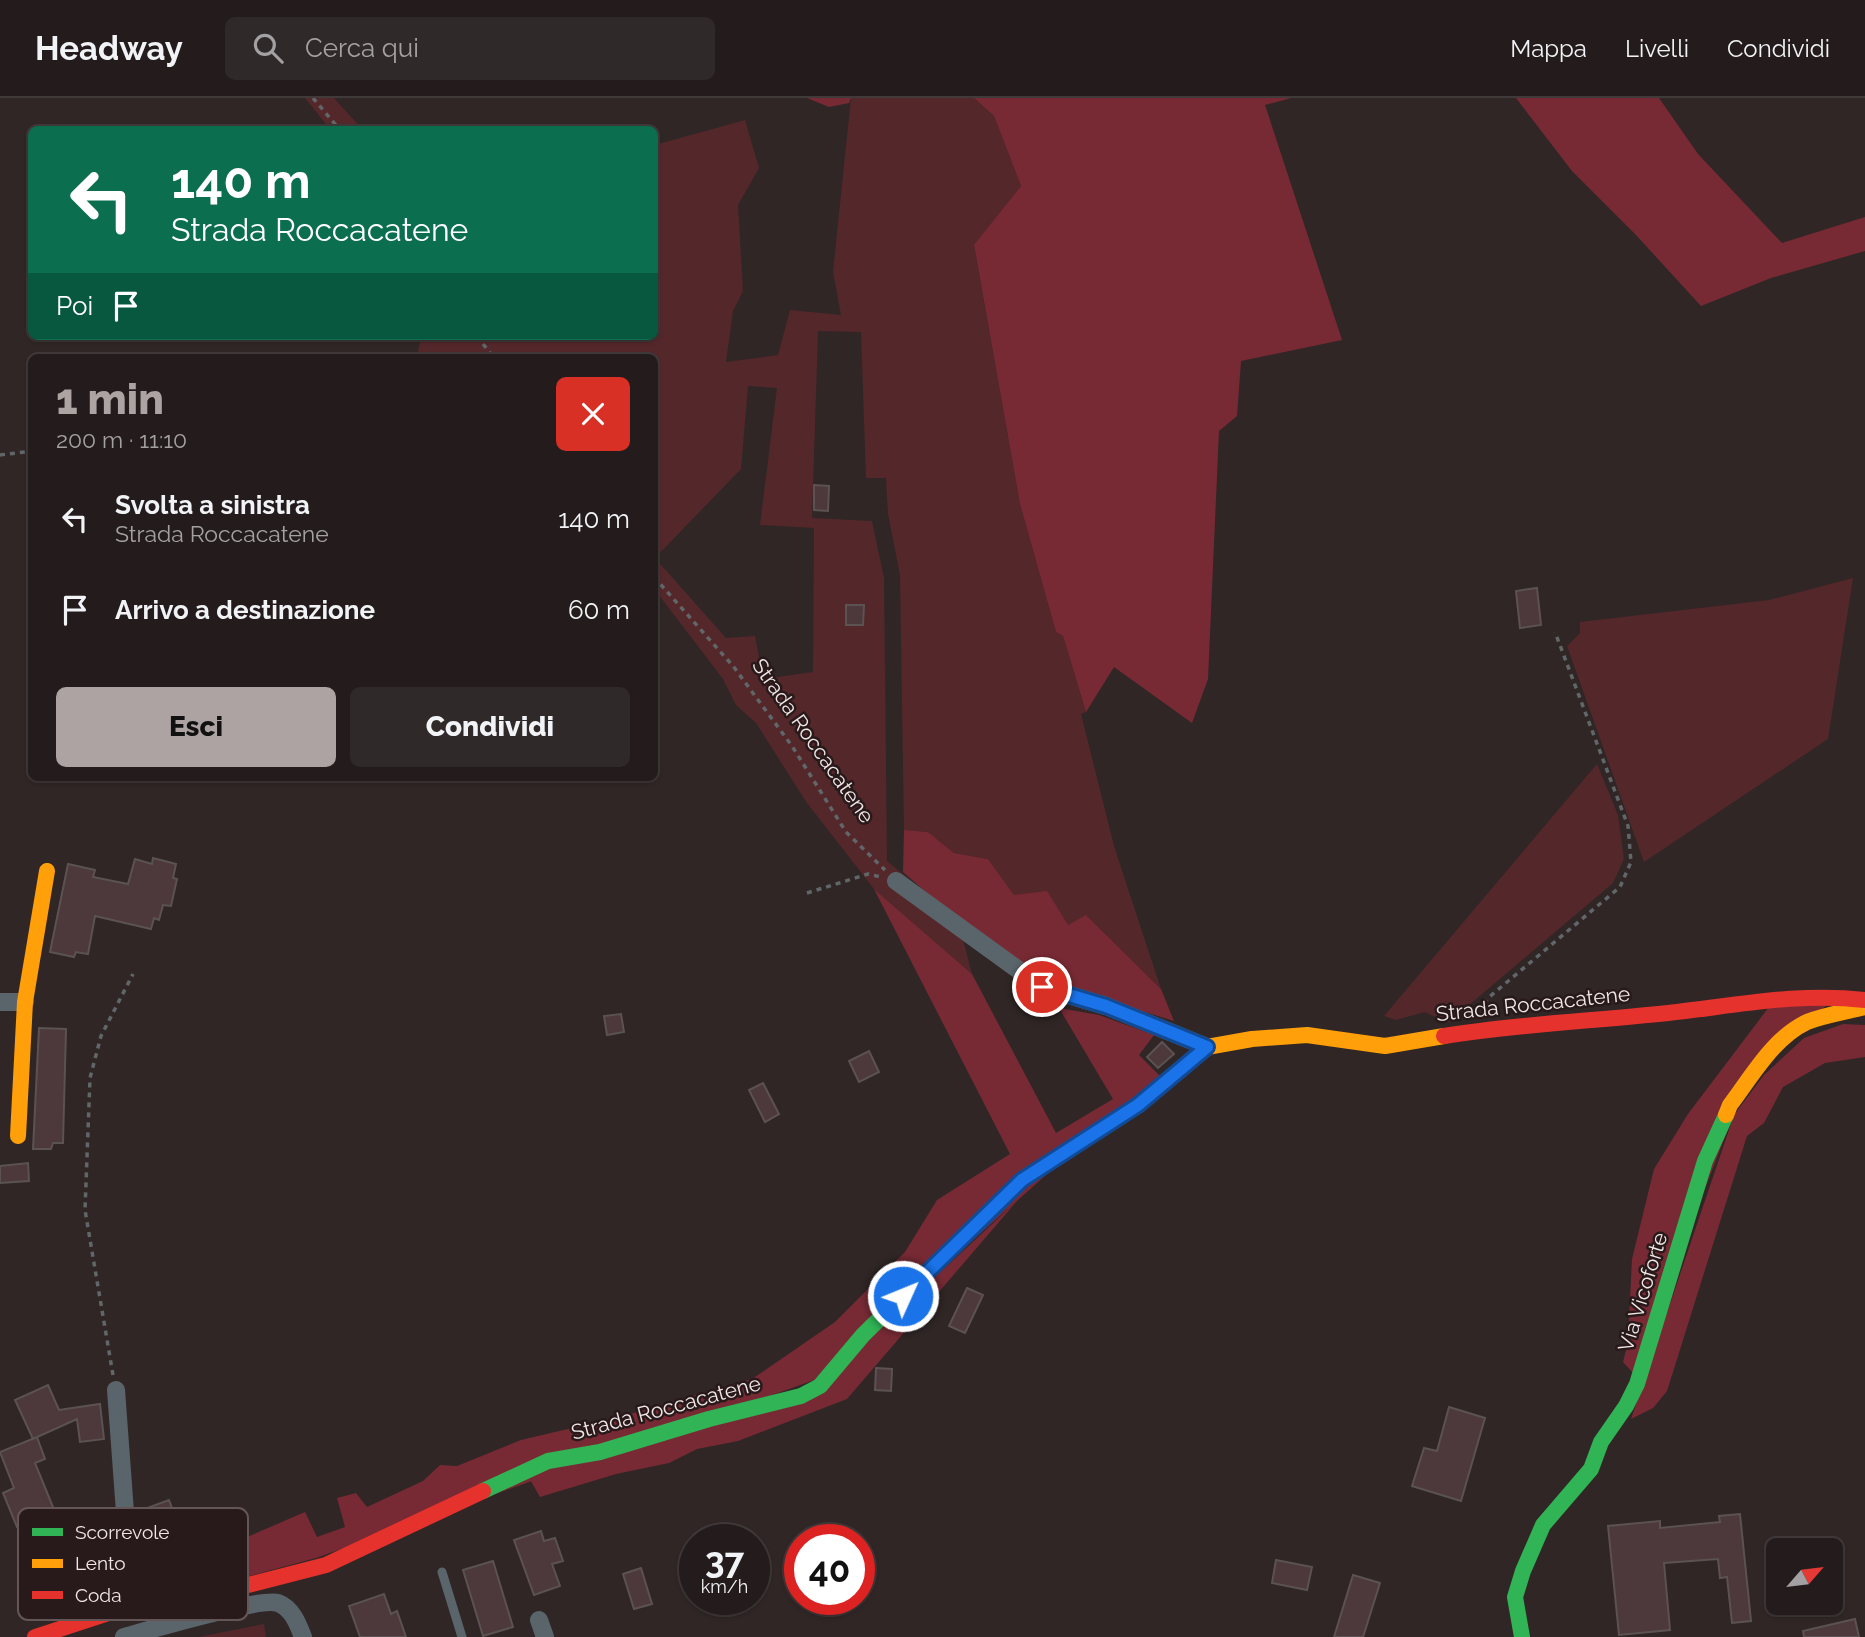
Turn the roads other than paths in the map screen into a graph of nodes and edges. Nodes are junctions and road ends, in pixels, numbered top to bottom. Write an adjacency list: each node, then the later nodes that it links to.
1 (47, 871): 5 (street)
2 (896, 881): 7 (street)
3 (1865, 1000): 7 (street, Strada Roccacatene)
4 (0, 1002): 5 (street)
5 (25, 1002): 8 (street)
6 (1865, 1007): 20 (street, Via Vicoforte)
7 (1207, 1047): 12 (street, Strada Roccacatene)
8 (18, 1136)
9 (116, 1390): 10 (street)
10 (125, 1508)
11 (442, 1572): 19 (lane)
12 (248, 1585)
13 (248, 1606): 18 (street)
14 (90, 1620): 16 (street, Strada Roccacatene)
15 (191, 1620): 17 (street)
16 (36, 1637)
17 (124, 1637)
18 (303, 1637)
19 (462, 1637)
20 (1522, 1637)

